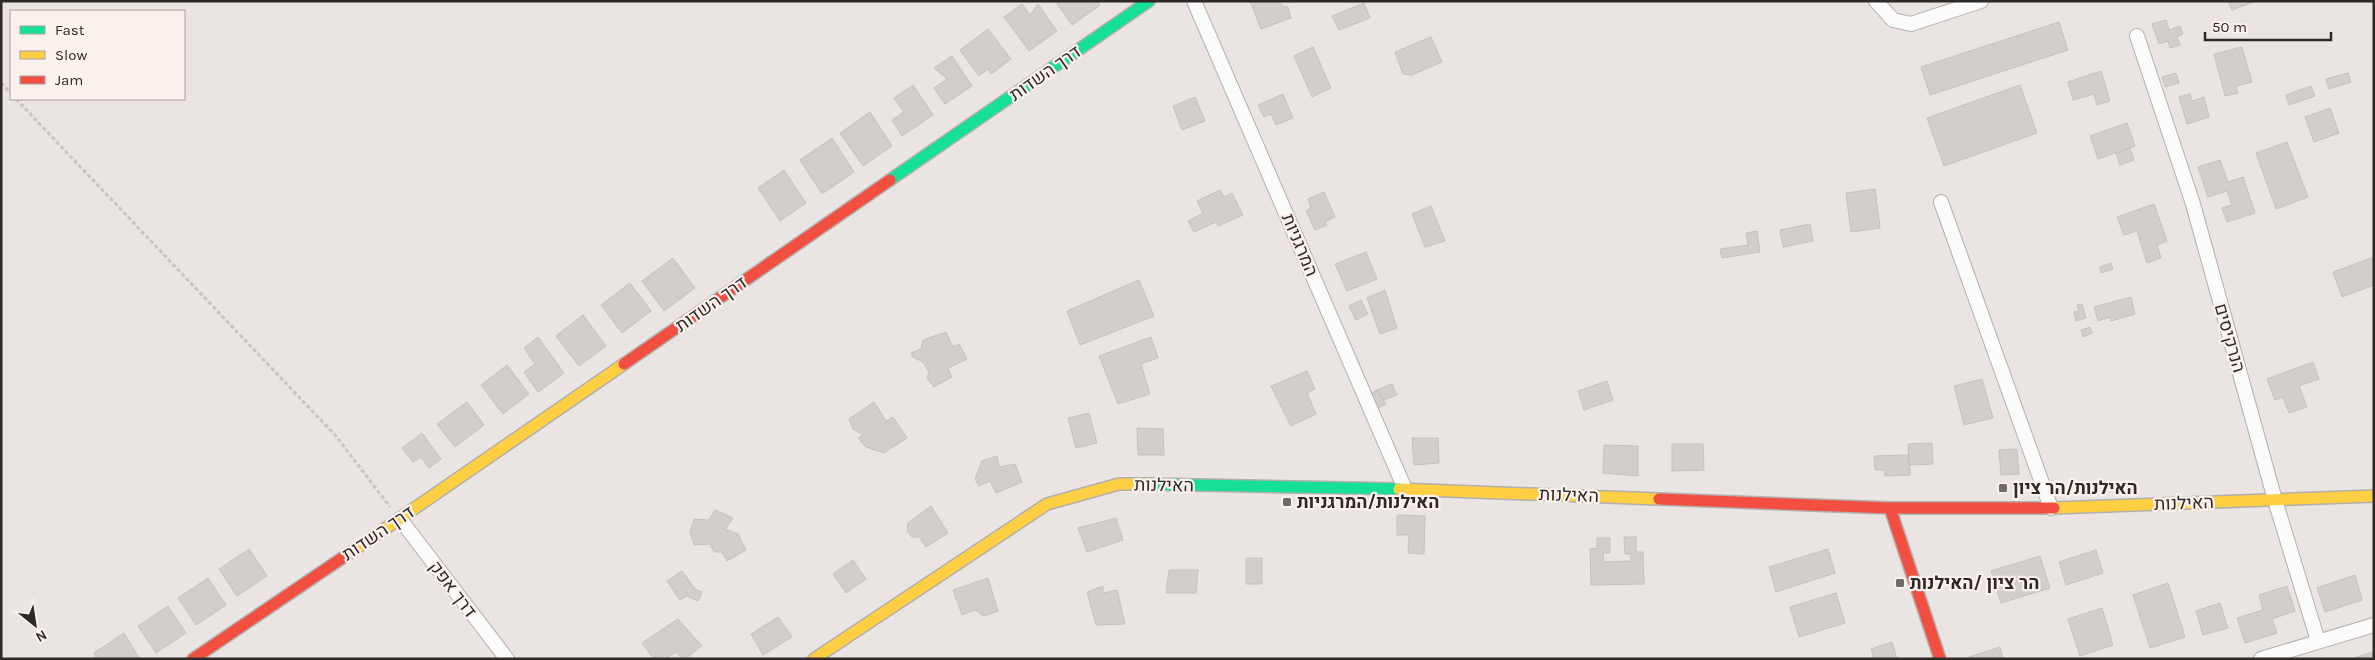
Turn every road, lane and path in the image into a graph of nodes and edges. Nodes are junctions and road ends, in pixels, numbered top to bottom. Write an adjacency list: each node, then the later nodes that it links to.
1 (1149, 1): 15 (main road, דרך השדות)
2 (1194, 1): 10 (street, המרגניות)
3 (1876, 1): 4 (street)
4 (1980, 1)
5 (2137, 36): 12 (street, הנרקיסים)
6 (1, 83): 7 (path)
7 (10, 92)
8 (17, 100): 15 (path)
9 (1941, 202): 14 (street)
10 (1405, 489): 13 (main road, האילנות); 20 (main road, האילנות)
11 (2374, 496): 12 (main road, האילנות)
12 (2276, 500): 14 (main road, האילנות); 17 (street, הנרקיסים)
13 (1890, 508): 14 (main road, האילנות); 21 (main road)
14 (2051, 508)
15 (400, 519): 18 (main road, דרך השדות); 19 (street, דרך אפק)
16 (2374, 626): 17 (street)
17 (2318, 641): 22 (street)
18 (193, 659)
19 (507, 659)
20 (814, 659)
21 (1940, 659)
22 (2261, 659)

